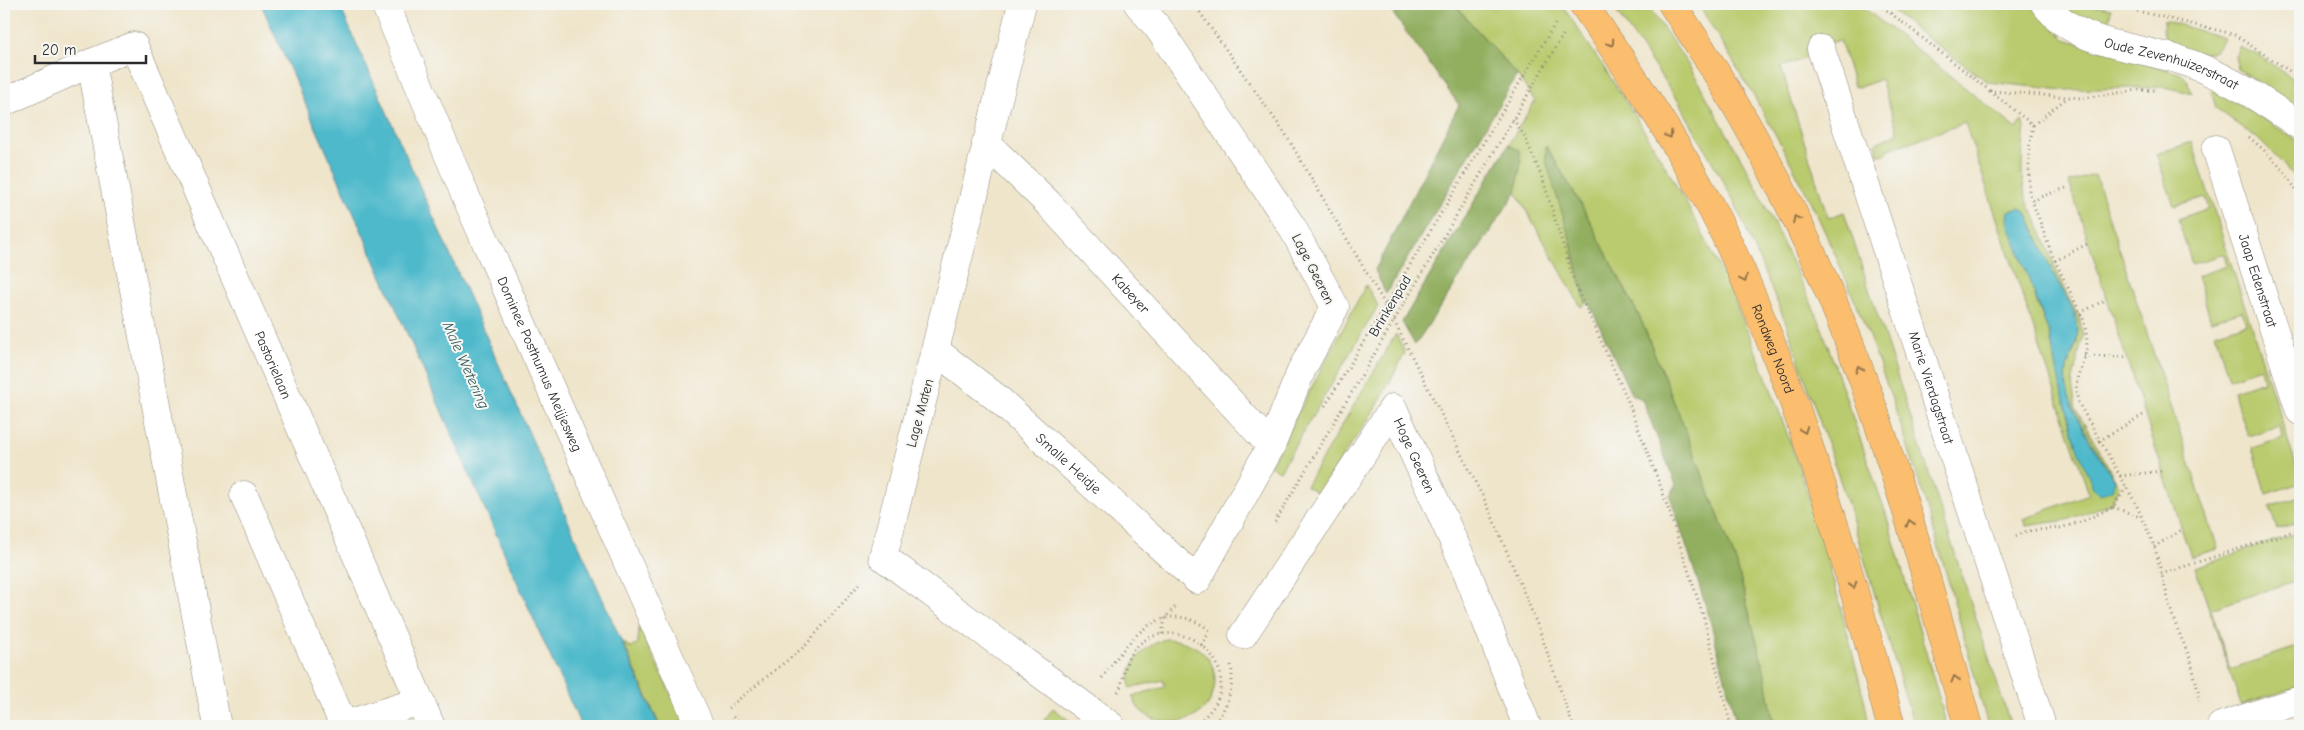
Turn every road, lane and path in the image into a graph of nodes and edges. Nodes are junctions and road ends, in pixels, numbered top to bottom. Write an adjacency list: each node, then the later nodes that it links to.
1 (385, 4): 58 (street, Dominee Posthumus Meijjesweg)
2 (1022, 4): 20 (street, Lage Maten)
3 (1138, 4): 37 (street, Lage Geeren)
4 (1194, 4): 27 (path)
5 (1583, 4): 68 (main road, Rondweg Noord, one-way to 68)
6 (1672, 4): 69 (main road, one-way to 6)
7 (1879, 4): 13 (path)
8 (2045, 4): 19 (street, Oude Zevenhuizerstraat)
9 (1557, 20): 27 (path)
10 (1567, 29): 17 (path, Brinkenpad)
11 (1821, 49): 47 (street, Marie Vierdagstraat)
12 (91, 63): 16 (street, Pastorielaan); 54 (street, Pastorielaan); 59 (street)
13 (1990, 90): 15 (path); 18 (path)
14 (2139, 90): 15 (path)
15 (2069, 97): 18 (path)
16 (4, 102)
17 (1513, 119): 29 (path, Brinkenpad); 67 (path)
18 (2033, 125): 23 (path)
19 (2300, 126)
20 (986, 143): 30 (street, Lage Maten); 37 (street, Kabeyer)
21 (2216, 149): 34 (street, Jaap Edenstraat)
22 (2068, 187): 23 (path)
23 (2033, 202): 25 (path)
24 (2087, 244): 25 (path)
25 (2055, 261): 28 (path)
26 (2105, 300): 28 (path)
27 (1386, 306): 33 (path)
28 (2080, 313): 31 (path)
29 (1394, 321): 44 (path, Brinkenpad); 66 (path)
30 (936, 351): 49 (street, Lage Maten); 51 (street, Smalle Heidje)
31 (2084, 356): 32 (path); 36 (path)
32 (2125, 357)
33 (1324, 409)
34 (2300, 411)
35 (2143, 415): 36 (path)
36 (2099, 441): 39 (path)
37 (1272, 446): 51 (street, Lage Geeren)
38 (2162, 471): 39 (path)
39 (2120, 476): 40 (path)
40 (2126, 488): 42 (path); 43 (path)
41 (244, 495): 60 (street)
42 (2113, 507): 43 (path); 47 (path)
43 (2140, 518): 48 (path)
44 (1271, 528)
45 (2300, 529): 50 (path)
46 (2181, 530): 48 (path)
47 (1981, 543): 70 (street, Marie Vierdagstraat)
48 (2154, 547): 50 (path)
49 (883, 557): 56 (path); 57 (street)
50 (2162, 574): 55 (path)
51 (1197, 580)
52 (1230, 635): 57 (path); 64 (path); 65 (street, Hoge Geeren)
53 (2300, 700): 71 (street)
54 (420, 701): 60 (street); 61 (street, Pastorielaan)
55 (2199, 706)
56 (724, 711): 58 (path); 62 (path)
57 (1099, 716): 63 (path)
58 (697, 719)
59 (217, 726)
60 (343, 726)
61 (431, 726)
62 (745, 726)
63 (1195, 726)
64 (1212, 726)
65 (1527, 726)
66 (1573, 726)
67 (1731, 726)
68 (1891, 726)
69 (1968, 726)
70 (2042, 726)
71 (2221, 726)

